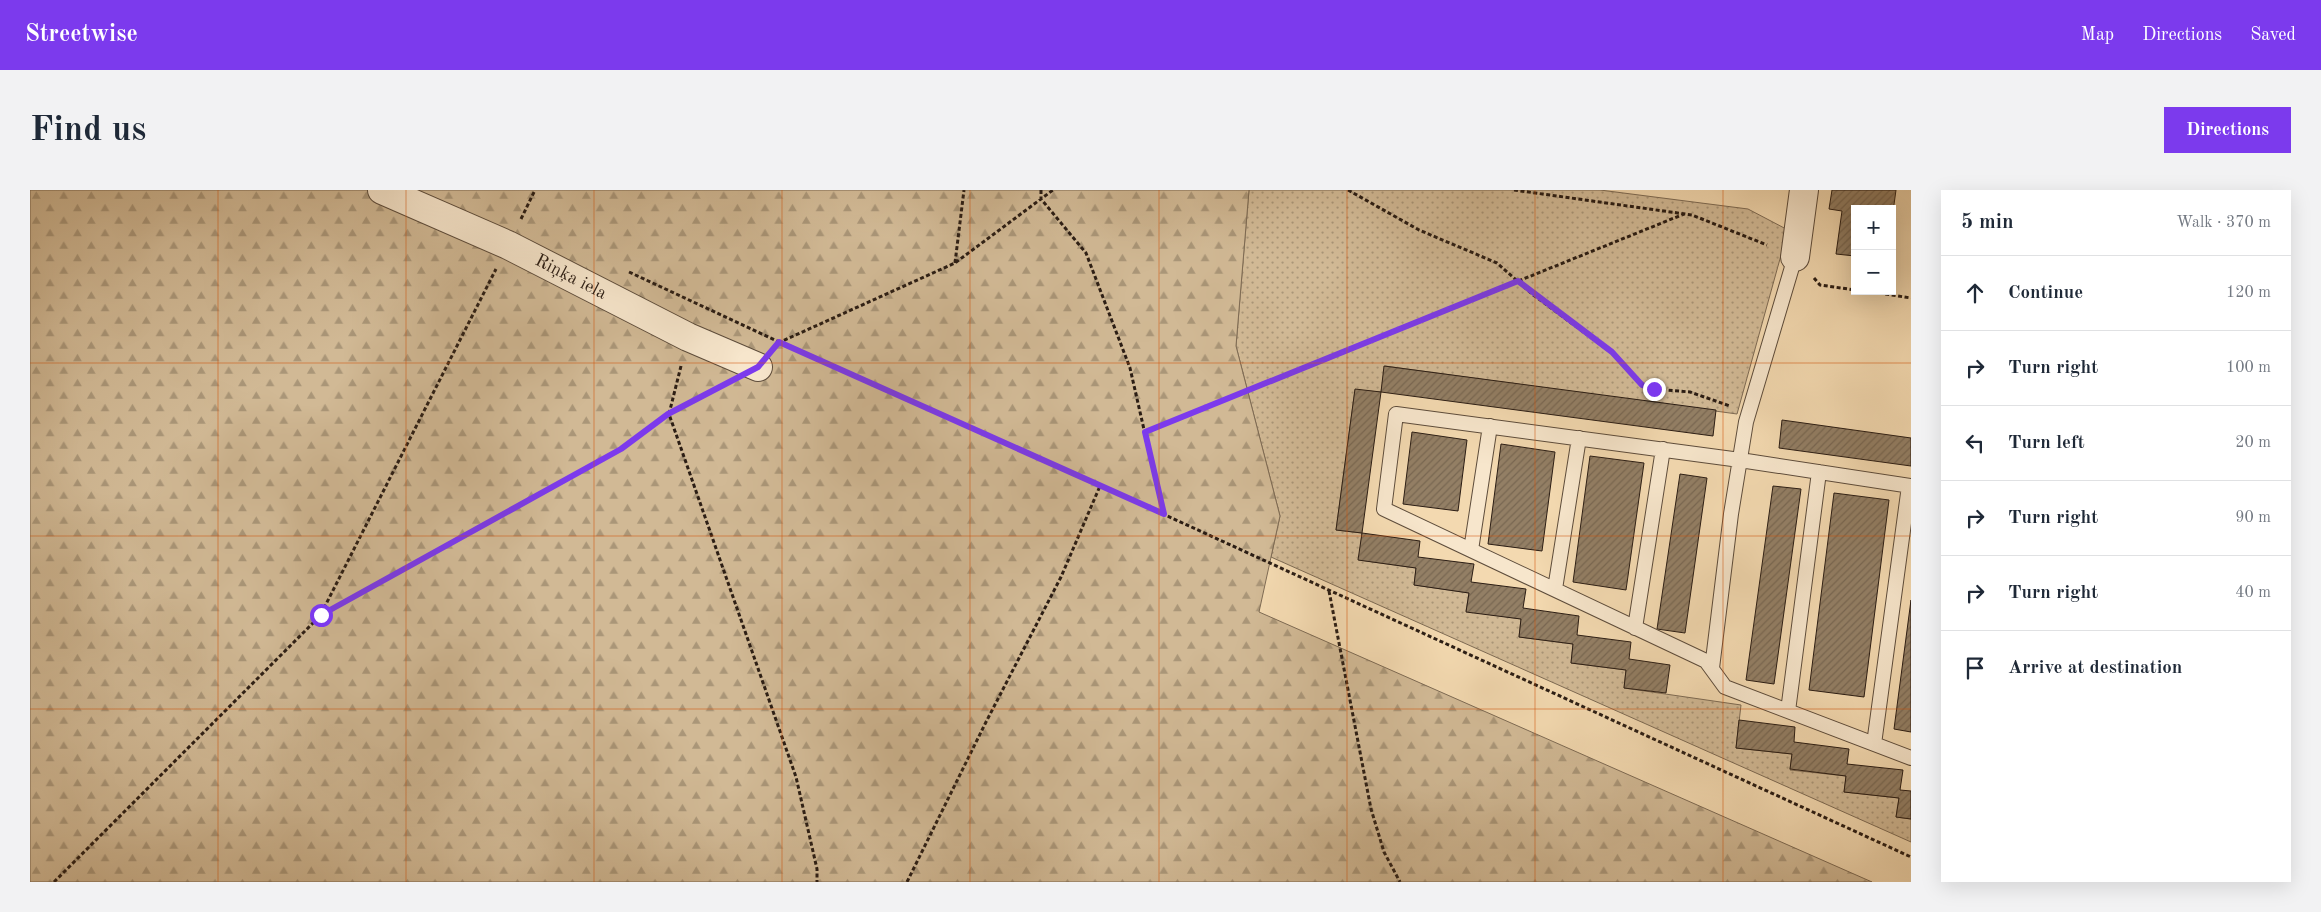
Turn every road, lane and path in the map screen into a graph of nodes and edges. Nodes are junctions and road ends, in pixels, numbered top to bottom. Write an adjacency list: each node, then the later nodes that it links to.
1 (382, 190): 12 (street, Riņķa iela)
2 (535, 190): 11 (path)
3 (964, 190): 14 (path)
4 (1041, 190): 9 (path)
5 (1053, 190): 9 (path)
6 (1348, 190): 16 (path)
7 (1514, 190): 10 (path)
8 (1804, 190): 13 (street)
9 (1041, 199): 14 (path); 26 (path)
10 (1684, 214): 13 (path); 16 (path)
11 (529, 225)
12 (508, 246): 20 (street, Riņķa iela); 37 (path)
13 (1795, 257): 17 (path); 23 (lane)
14 (955, 263): 21 (path)
15 (627, 271): 21 (path)
16 (1518, 281): 23 (path); 26 (path)
17 (1851, 289)
18 (1892, 295): 19 (path)
19 (1911, 298)
20 (688, 337): 22 (street, Riņķa iela); 24 (path)
21 (779, 342): 22 (path); 31 (path)
22 (758, 367): 24 (path)
23 (1750, 412): 29 (lane)
24 (668, 414): 37 (path); 45 (path)
25 (1490, 426): 27 (lane); 34 (lane); 34 (lane)
26 (1145, 432): 33 (path)
27 (1579, 438): 28 (lane); 35 (lane)
28 (1663, 449): 29 (lane); 38 (lane)
29 (1740, 460): 30 (lane); 39 (lane)
30 (1819, 472): 32 (lane); 40 (lane)
31 (1100, 486): 33 (path); 46 (path)
32 (1910, 486): 41 (lane)
33 (1164, 514): 36 (path)
34 (1471, 550): 35 (lane)
35 (1555, 589): 38 (lane)
36 (1329, 590): 43 (path); 47 (path)
37 (321, 615): 44 (path)
38 (1635, 628): 39 (lane)
39 (1712, 668): 40 (lane)
40 (1788, 711): 41 (lane)
41 (1874, 744): 42 (lane)
42 (1911, 758)
43 (1911, 857)
44 (54, 882)
45 (817, 882)
46 (907, 882)
47 (1400, 882)

